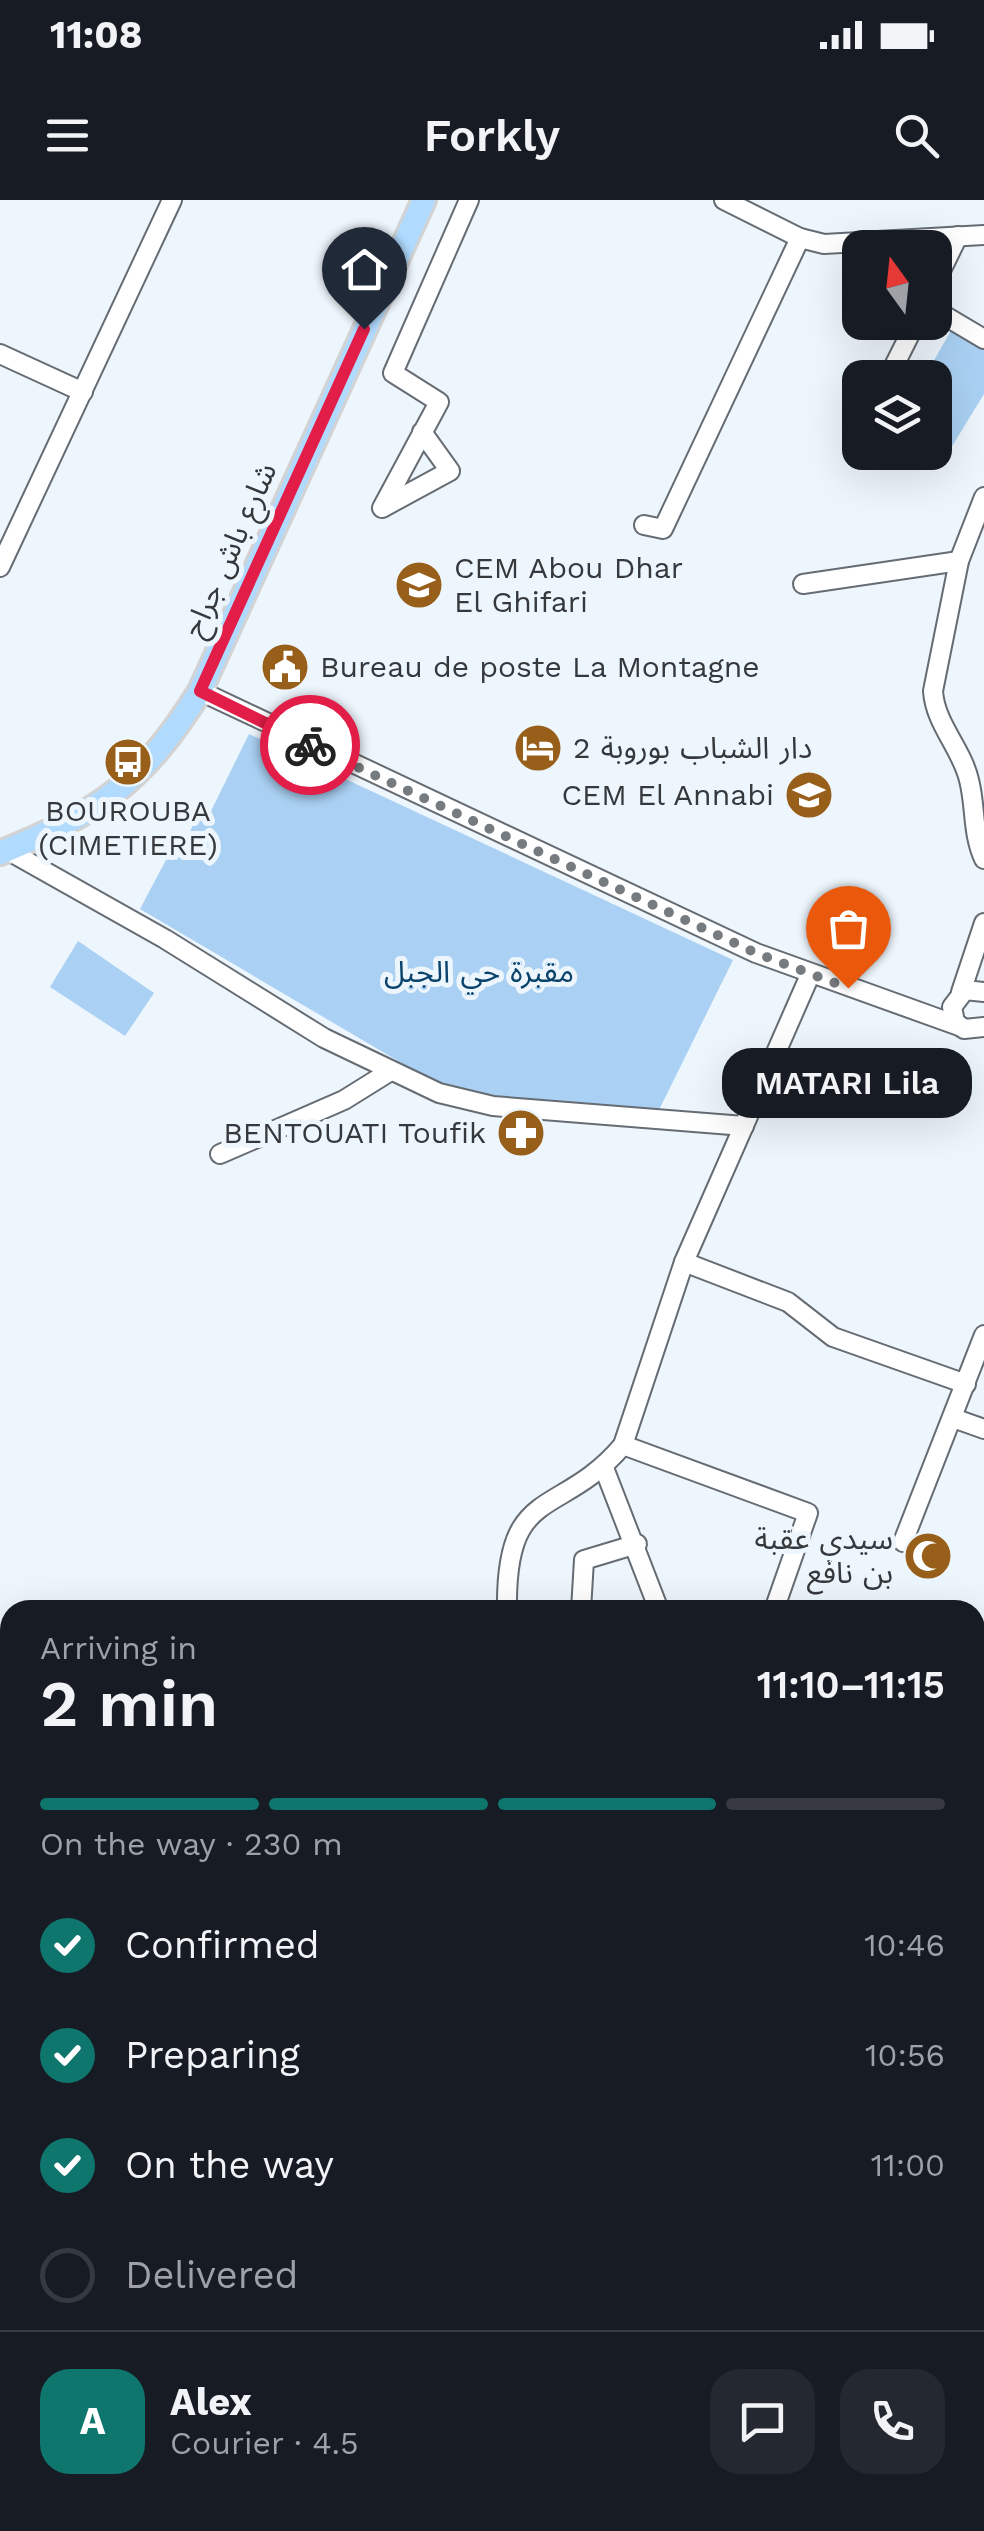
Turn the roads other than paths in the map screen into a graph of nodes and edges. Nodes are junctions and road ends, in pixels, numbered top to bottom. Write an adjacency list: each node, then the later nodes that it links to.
1 (172, 200): 12 (street)
2 (424, 200): 19 (main road, شارع باش جراح)
3 (469, 200): 13 (street)
4 (724, 200): 7 (street)
5 (984, 235): 6 (street)
6 (958, 236): 7 (street); 8 (street)
7 (800, 238): 15 (street)
8 (952, 248)
9 (952, 320): 10 (street)
10 (984, 339)
11 (0, 354): 12 (street)
12 (83, 392): 17 (street)
13 (422, 432)
14 (984, 497): 16 (street)
15 (644, 525)
16 (959, 560): 18 (street); 21 (street)
17 (0, 567)
18 (803, 584)
19 (200, 691): 20 (main road, شارع باش جراح); 23 (street)
20 (2, 849): 28 (street)
21 (984, 859)
22 (984, 923): 25 (street)
23 (810, 975): 26 (street); 29 (street)
24 (984, 992): 25 (street)
25 (957, 998): 26 (street); 27 (street)
26 (922, 1013): 27 (street)
27 (975, 1029)
28 (389, 1072): 29 (street); 30 (street)
29 (744, 1126): 31 (street)
30 (220, 1154)
31 (684, 1262): 33 (street); 36 (street)
32 (984, 1335): 33 (street)
33 (966, 1384): 34 (street)
34 (952, 1418): 35 (street); 38 (street)
35 (984, 1430)
36 (624, 1445): 37 (street); 43 (street)
37 (604, 1468): 39 (street); 40 (street)
38 (903, 1542)
39 (637, 1544): 41 (street); 42 (street)
40 (506, 1600)
41 (581, 1600)
42 (656, 1600)
43 (778, 1600)

